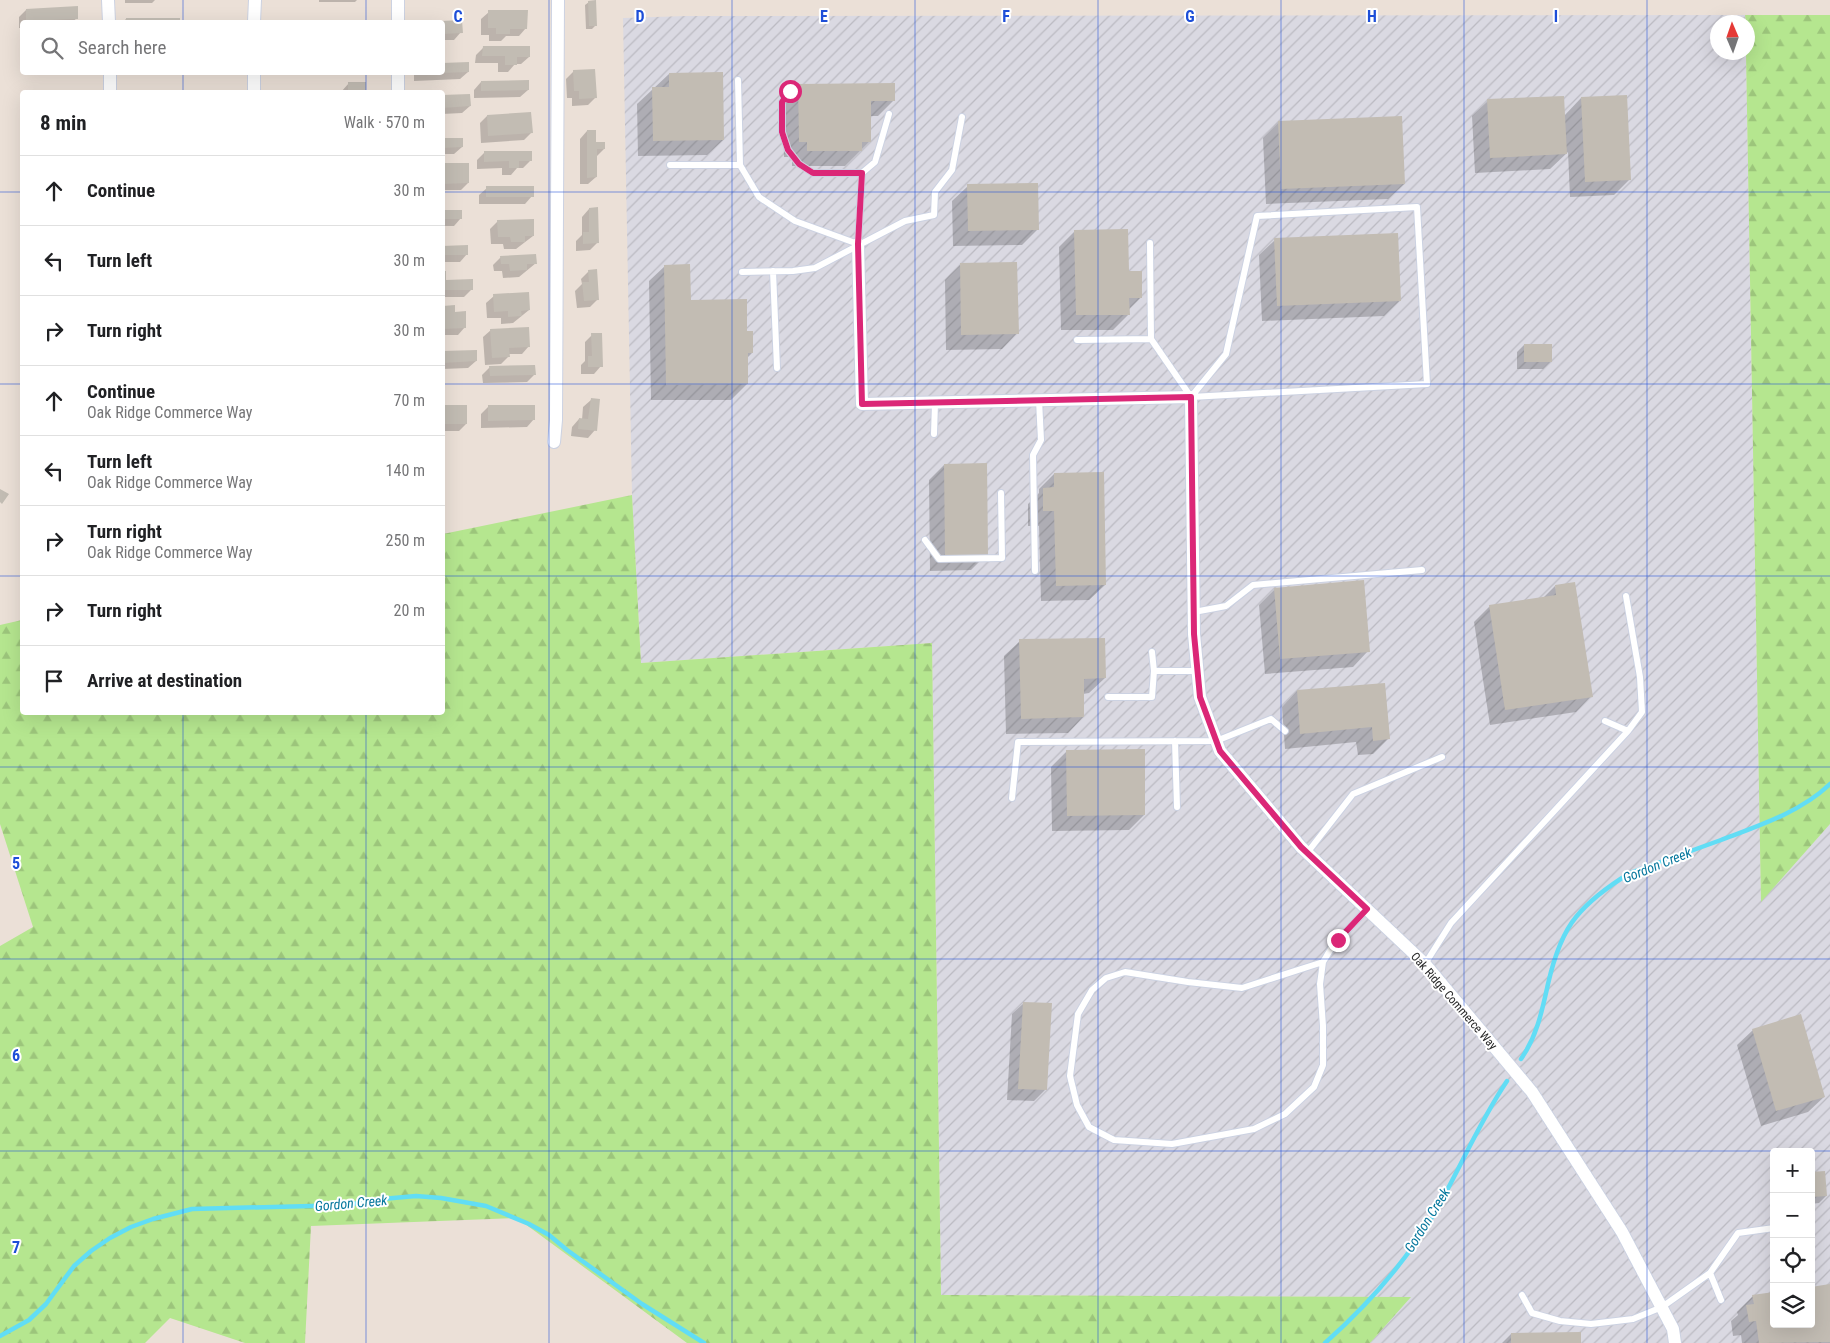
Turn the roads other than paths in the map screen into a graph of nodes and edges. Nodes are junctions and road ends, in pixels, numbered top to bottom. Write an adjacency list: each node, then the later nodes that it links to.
1 (108, 0): 5 (street)
2 (254, 0): 6 (street)
3 (398, 0): 7 (street)
4 (558, 0): 32 (street)
5 (109, 20)
6 (254, 20)
7 (398, 20)
8 (110, 75): 12 (street)
9 (254, 75): 13 (street)
10 (398, 75): 14 (street)
11 (738, 80): 19 (lane)
12 (110, 90)
13 (254, 90)
14 (398, 90)
15 (790, 91): 20 (lane)
16 (889, 114): 20 (lane)
17 (962, 117): 22 (lane)
18 (670, 165): 19 (lane)
19 (740, 165): 22 (lane)
20 (862, 173): 22 (lane)
21 (1150, 243): 25 (lane)
22 (858, 244): 23 (lane); 30 (street)
23 (773, 271): 24 (lane); 27 (lane)
24 (742, 272)
25 (1152, 339): 26 (lane); 28 (lane)
26 (1077, 340)
27 (777, 368)
28 (1191, 397): 28 (lane); 29 (street); 38 (street, Oak Ridge Commerce Way)
29 (1039, 400): 30 (street); 36 (lane)
30 (935, 403): 31 (lane)
31 (934, 434)
32 (554, 442)
33 (1001, 493): 34 (lane)
34 (925, 540)
35 (1422, 570): 38 (lane)
36 (1035, 571)
37 (1626, 596): 45 (lane)
38 (1194, 612): 41 (street, Oak Ridge Commerce Way)
39 (1152, 652): 40 (lane)
40 (1154, 671): 41 (lane); 42 (lane)
41 (1197, 671): 47 (street, Oak Ridge Commerce Way)
42 (1108, 697)
43 (1605, 721): 45 (lane)
44 (1285, 731): 47 (lane)
45 (1628, 731): 54 (lane)
46 (1175, 741): 47 (lane); 49 (lane); 50 (lane)
47 (1216, 741): 51 (street, Oak Ridge Commerce Way)
48 (1442, 757): 51 (lane)
49 (1012, 798)
50 (1177, 807)
51 (1307, 853): 52 (street, Oak Ridge Commerce Way)
52 (1367, 909): 53 (lane); 54 (street, Oak Ridge Commerce Way)
53 (1323, 962): 53 (lane)
54 (1425, 964): 59 (street, Oak Ridge Commerce Way)
55 (1770, 1229): 56 (lane)
56 (1710, 1273): 58 (lane); 59 (lane)
57 (1522, 1295): 59 (lane)
58 (1721, 1300)
59 (1662, 1307): 60 (street, Oak Ridge Commerce Way)
60 (1674, 1343)

